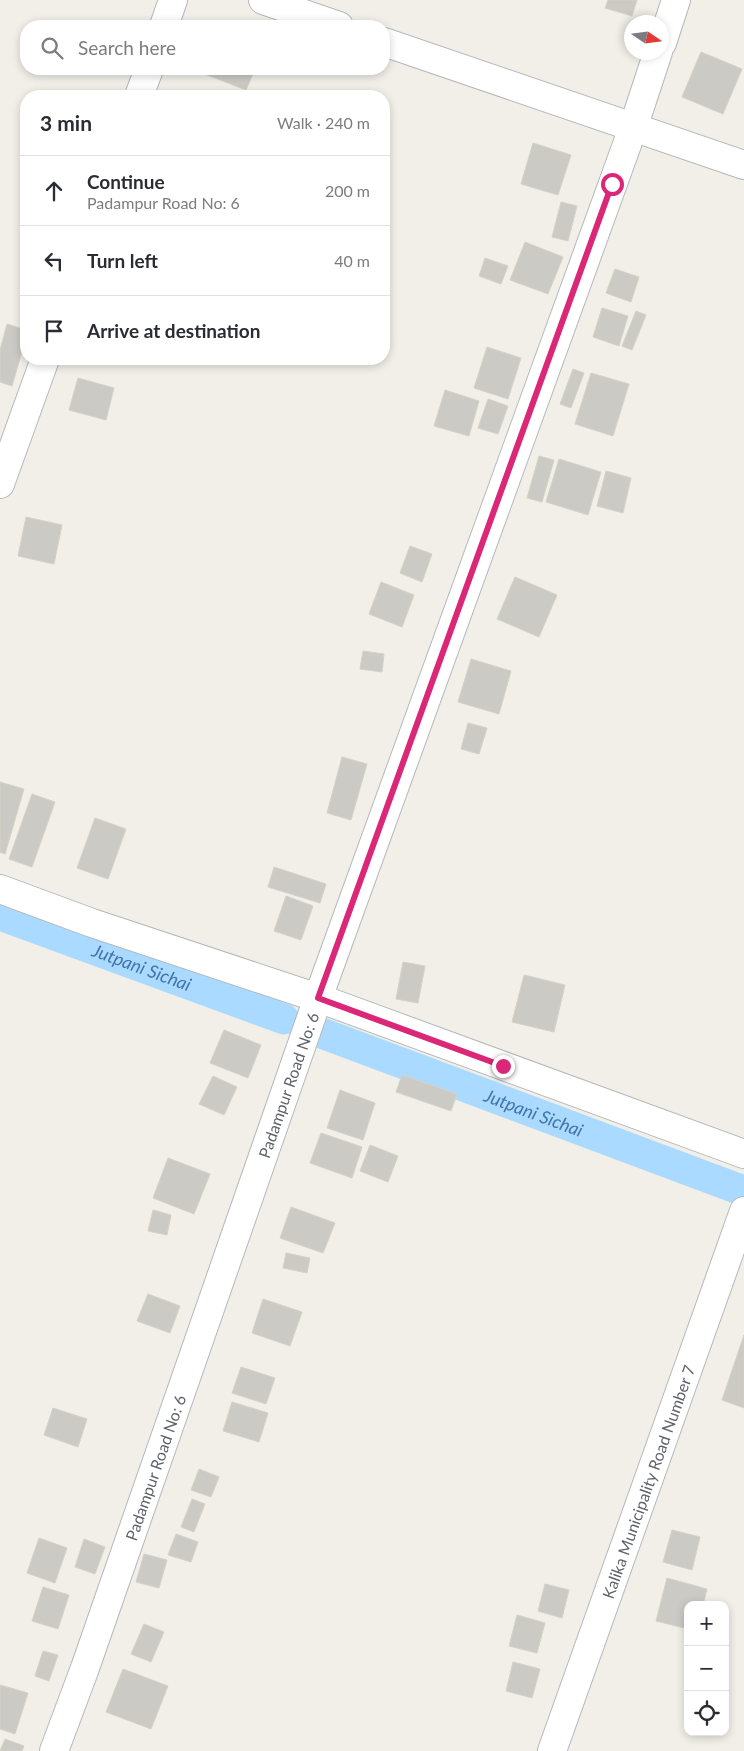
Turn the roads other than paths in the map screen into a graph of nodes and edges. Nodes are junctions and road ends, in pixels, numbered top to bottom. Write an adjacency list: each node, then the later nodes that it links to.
1 (173, 0): 4 (street)
2 (263, 0): 5 (street)
3 (676, 0): 6 (street)
4 (166, 20)
5 (321, 20)
6 (669, 21)
7 (390, 44): 11 (street)
8 (655, 60): 11 (street, Padampur Road No: 6)
9 (147, 75): 10 (street)
10 (141, 90)
11 (632, 128): 12 (street); 16 (street, Padampur Road No: 6)
12 (744, 165)
13 (43, 365): 14 (street)
14 (0, 484)
15 (0, 889): 16 (street)
16 (318, 998): 17 (street); 19 (street, Padampur Road No: 6)
17 (744, 1154)
18 (744, 1211): 20 (street, Kalika Municipality Road Number 7)
19 (54, 1751)
20 (552, 1751)

